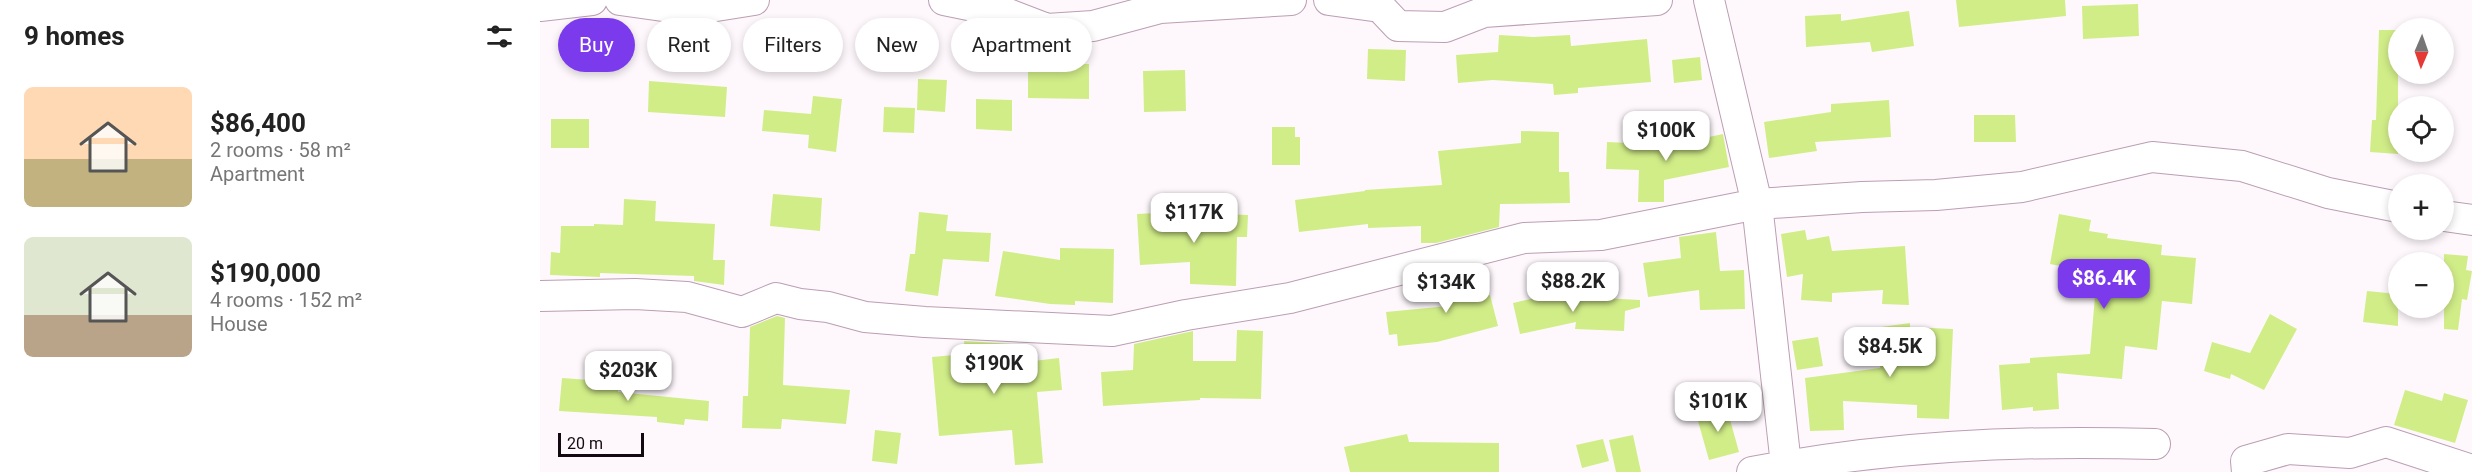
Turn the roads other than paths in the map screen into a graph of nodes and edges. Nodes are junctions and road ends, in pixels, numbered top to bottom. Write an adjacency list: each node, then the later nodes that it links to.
1 (592, 0): 9 (street)
2 (620, 0): 3 (street)
3 (754, 0)
4 (944, 0): 5 (street)
5 (1291, 0)
6 (1329, 0): 7 (street)
7 (1657, 0)
8 (1709, 0): 10 (street)
9 (540, 6)
10 (1757, 204): 11 (street); 14 (street); 16 (street)
11 (2388, 205)
12 (2454, 217): 13 (street)
13 (2472, 220)
14 (540, 296)
15 (2155, 444): 16 (street)
16 (1789, 469): 18 (street)
17 (2472, 470): 19 (street)
18 (1752, 472)
19 (2247, 472)

